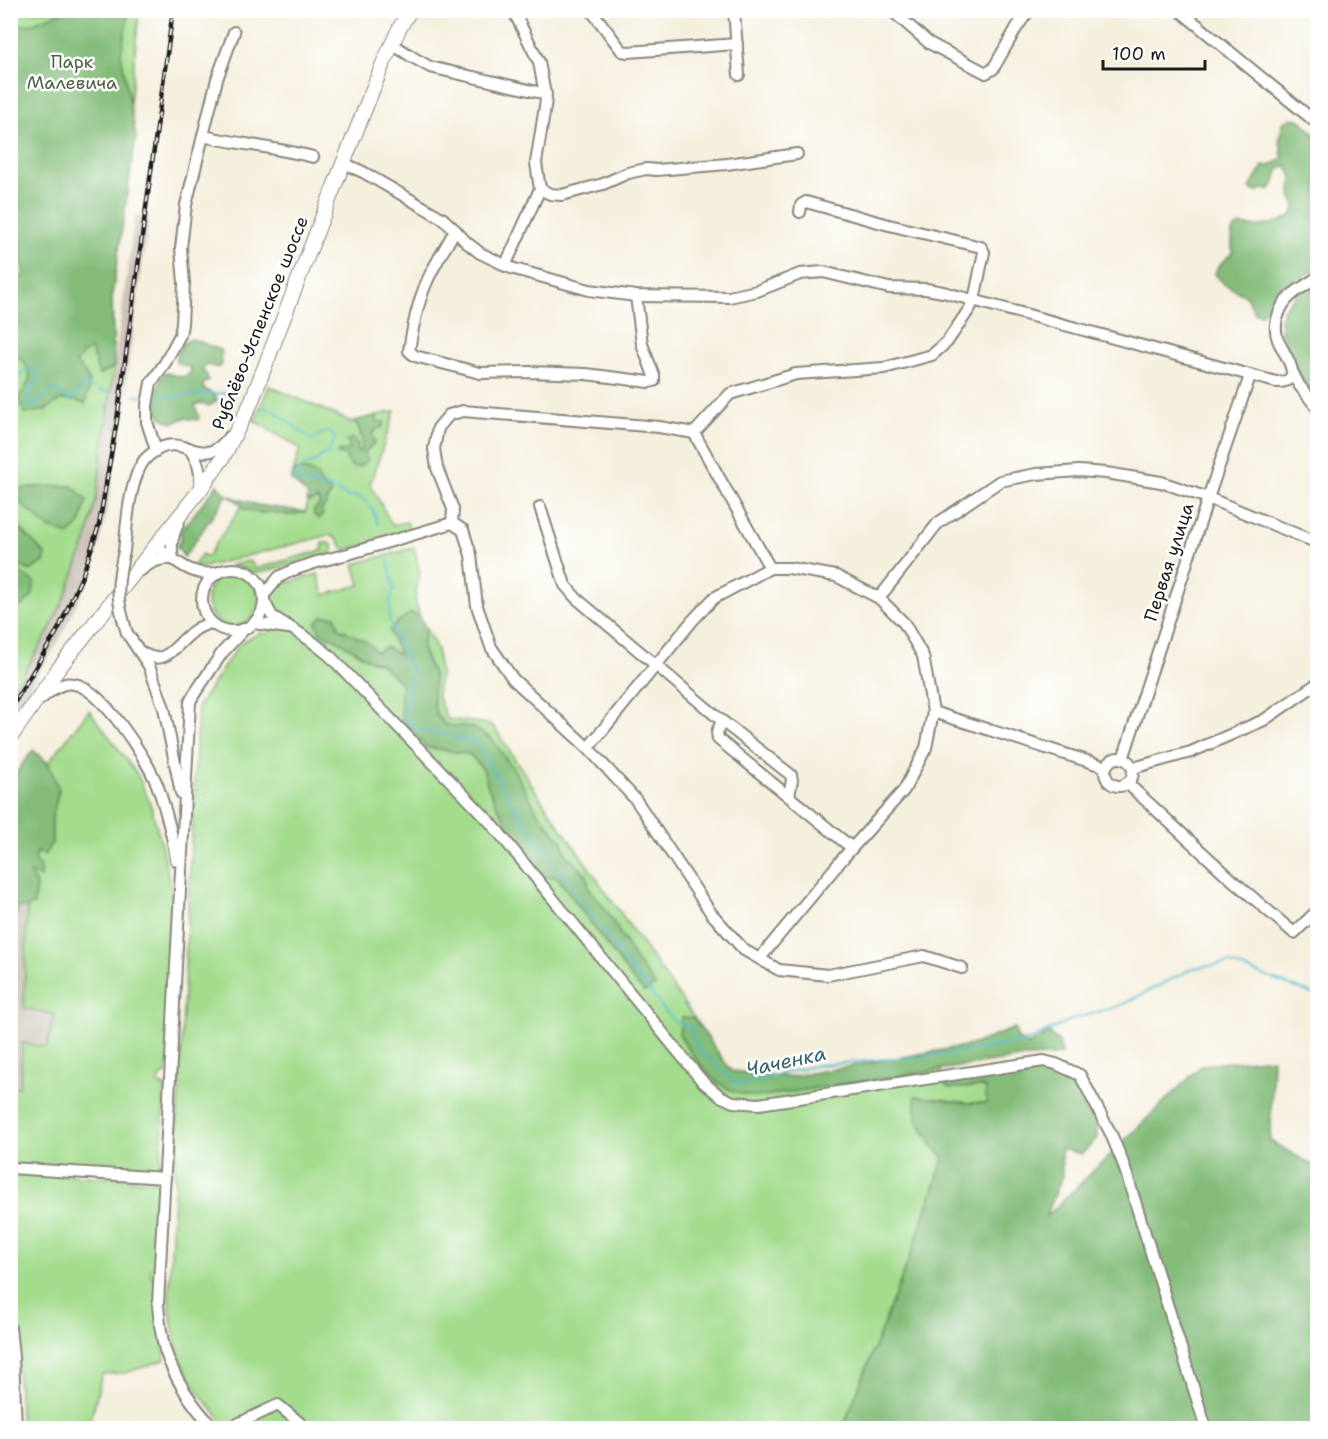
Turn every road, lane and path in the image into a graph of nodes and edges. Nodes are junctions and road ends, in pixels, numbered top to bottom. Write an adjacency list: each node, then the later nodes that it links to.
1 (410, 10): 9 (main road, Рублёво-Успенское шоссе)
2 (513, 10): 12 (street)
3 (591, 10): 10 (street)
4 (734, 10): 10 (street)
5 (891, 10): 6 (street)
6 (1029, 10)
7 (1179, 10): 13 (street)
8 (234, 32): 14 (street)
9 (392, 44): 12 (street); 17 (main road, Рублёво-Успенское шоссе)
10 (737, 44): 11 (street)
11 (739, 75)
12 (546, 93): 18 (street)
13 (1317, 124)
14 (203, 136): 16 (street); 31 (street)
15 (797, 154): 18 (street)
16 (313, 157)
17 (343, 163): 20 (street); 28 (main road, Рублёво-Успенское шоссе)
18 (540, 189): 21 (street)
19 (800, 212): 24 (street)
20 (456, 230): 21 (street); 23 (street)
21 (505, 266): 23 (street)
22 (1317, 277): 25 (street)
23 (636, 296): 24 (street)
24 (974, 300): 26 (street); 29 (street)
25 (1293, 373): 26 (street); 27 (street)
26 (1250, 376): 33 (street, Первая улица)
27 (1317, 409)
28 (244, 418): 30 (street); 32 (main road, Рублёво-Успенское шоссе)
29 (694, 434): 36 (street); 40 (street)
30 (189, 448): 31 (street); 32 (street)
31 (156, 450): 54 (street, bridge)
32 (200, 490): 34 (main road, Рублёво-Успенское шоссе)
33 (1208, 498): 37 (street); 47 (street); 63 (street, Первая улица)
34 (187, 507): 38 (main road, Рублёво-Успенское шоссе); 39 (street)
35 (540, 507): 56 (street)
36 (452, 523): 44 (street); 62 (street)
37 (1317, 543)
38 (155, 546): 39 (street); 45 (main road, Рублёво-Успенское шоссе)
39 (173, 559): 42 (street); 45 (street)
40 (770, 568): 47 (street); 56 (street)
41 (222, 571): 42 (street); 43 (street); 48 (street)
42 (193, 572): 48 (street)
43 (251, 575): 44 (street); 46 (street)
44 (279, 577): 46 (street)
45 (123, 588): 58 (main road, Рублёво-Успенское шоссе)
46 (264, 598): 49 (street); 51 (street)
47 (879, 598): 59 (street)
48 (202, 602): 50 (street); 53 (street)
49 (254, 623): 51 (street); 52 (street)
50 (213, 624): 52 (street); 53 (street); 55 (street)
51 (291, 628): 81 (street)
52 (244, 630): 55 (street)
53 (191, 633): 54 (street)
54 (139, 650): 68 (street)
55 (222, 653): 68 (street)
56 (656, 666): 60 (street); 62 (street)
57 (1317, 683): 65 (street)
58 (30, 709): 61 (main road, Рублёво-Успенское шоссе); 70 (street)
59 (933, 712): 64 (street); 69 (street)
60 (722, 721): 67 (street); 67 (street)
61 (10, 738)
62 (588, 748): 72 (street)
63 (1123, 759): 64 (street); 65 (street)
64 (1106, 766): 66 (street)
65 (1132, 768): 66 (street)
66 (1127, 783): 71 (street)
67 (789, 796): 69 (street)
68 (184, 811): 70 (street)
69 (852, 848): 72 (street)
70 (180, 896): 75 (street)
71 (1317, 910)
72 (760, 958): 73 (street)
73 (962, 968)
74 (10, 1168): 75 (street)
75 (165, 1178): 78 (street)
76 (10, 1328): 77 (street)
77 (16, 1428)
78 (214, 1428)
79 (229, 1428): 80 (street)
80 (306, 1428)
81 (1206, 1428)

